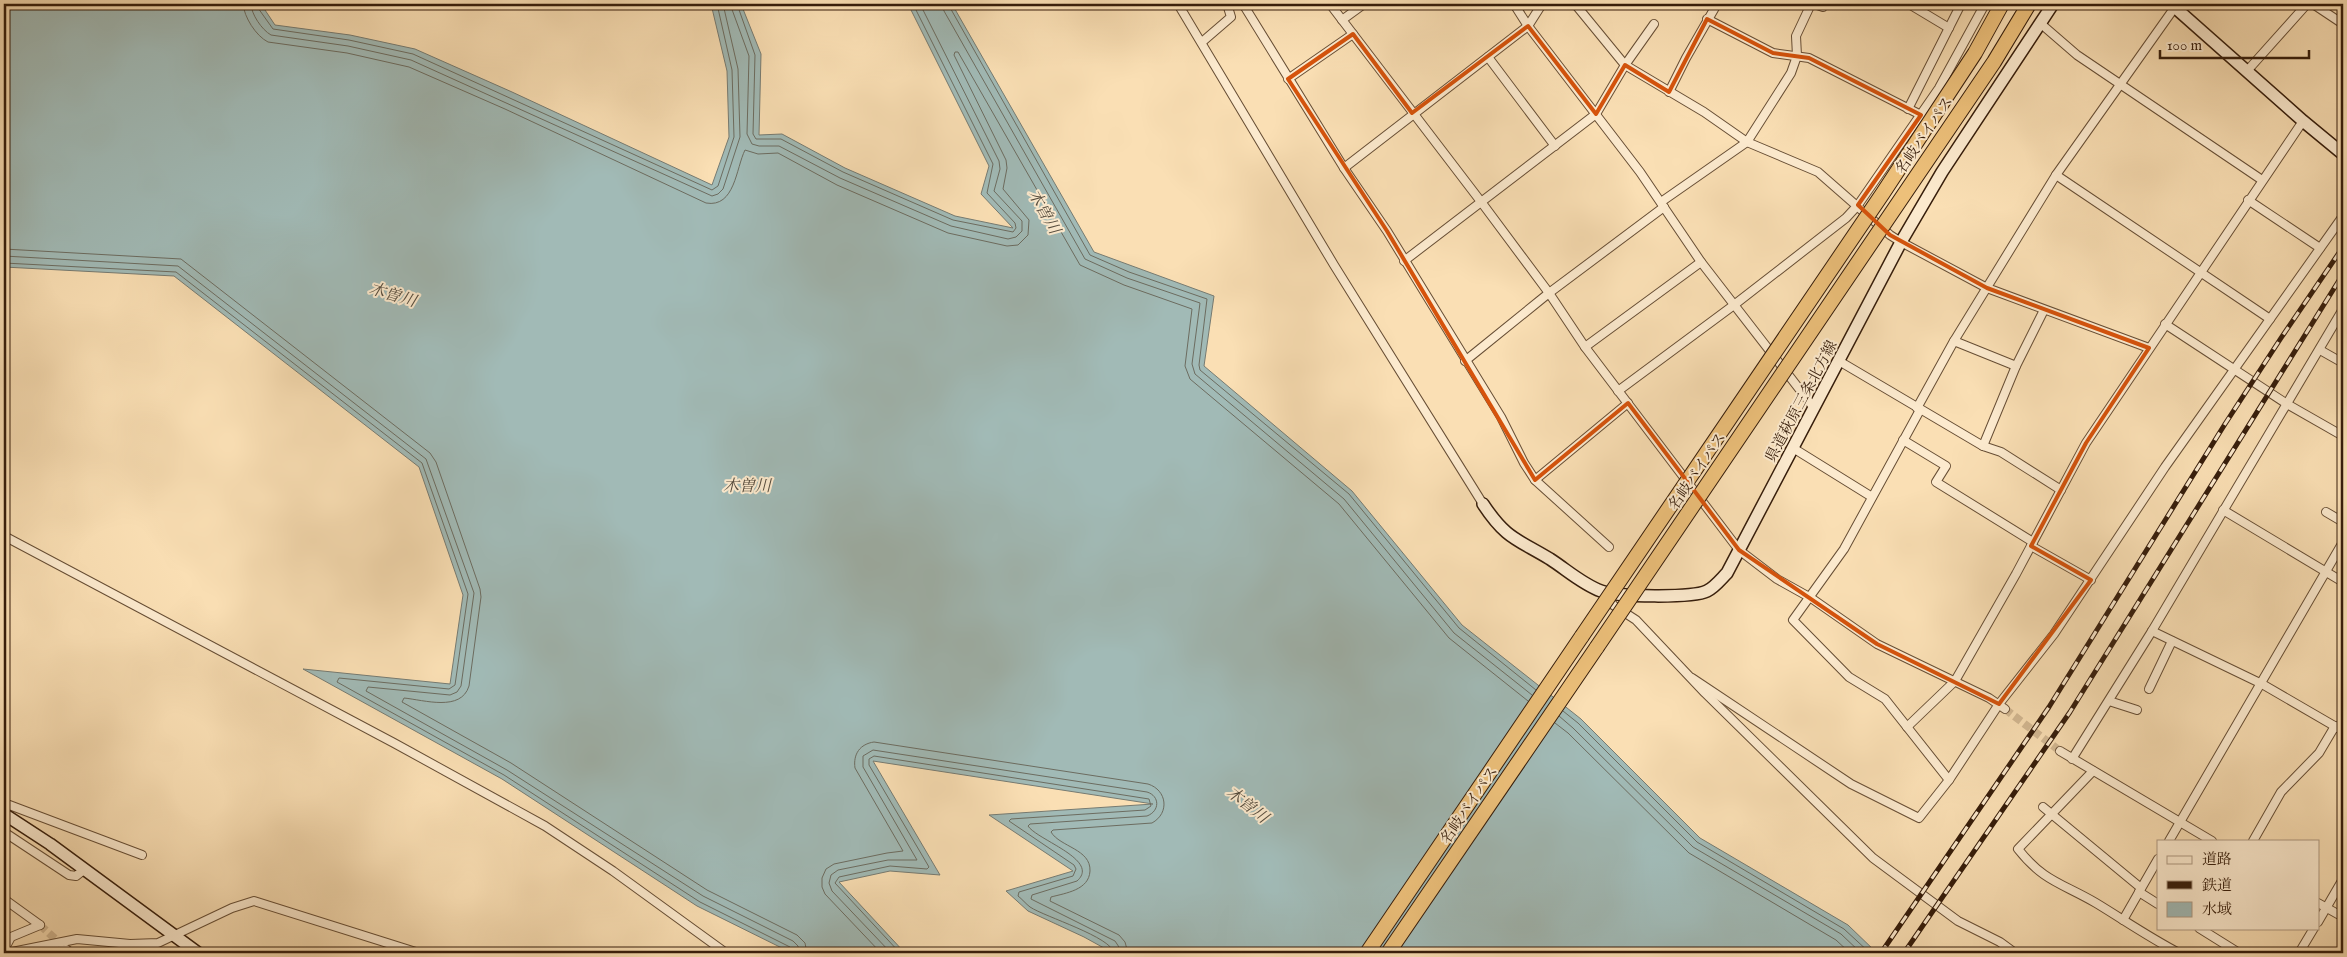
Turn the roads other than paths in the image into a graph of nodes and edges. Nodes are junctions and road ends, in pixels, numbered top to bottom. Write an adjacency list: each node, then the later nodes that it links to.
1 (1178, 4): 29 (street)
2 (1226, 4): 29 (street)
3 (1243, 4): 34 (street)
4 (1330, 4): 22 (street)
5 (1364, 4): 22 (street)
6 (1514, 4): 26 (street)
7 (1542, 4): 26 (street)
8 (1575, 4): 32 (street)
9 (1717, 4): 21 (street)
10 (1812, 4): 11 (street); 30 (street)
11 (1825, 4)
12 (1909, 4): 27 (street)
13 (1961, 4): 27 (street)
14 (2002, 4): 147 (highway, 名岐バイパス, bridge)
15 (2029, 4): 148 (highway, 名岐バイパス, bridge)
16 (2053, 4): 23 (main road, 県道萩原三条北方線)
17 (2307, 4): 33 (street)
18 (2313, 4): 25 (street)
19 (2173, 5): 33 (main road); 35 (street)
20 (1984, 6): 40 (street)
21 (1707, 19): 30 (street); 36 (street)
22 (1342, 20): 28 (street)
23 (2040, 23): 35 (street); 53 (main road, 県道萩原三条北方線)
24 (1654, 24): 32 (street)
25 (2343, 24)
26 (1528, 26): 31 (street); 39 (street)
27 (1950, 28): 37 (street)
28 (1353, 34): 34 (street); 38 (street)
29 (1202, 42): 86 (street)
30 (1797, 56): 37 (street); 42 (street)
31 (1488, 57): 38 (street); 43 (street)
32 (1625, 65): 36 (street); 39 (street)
33 (2247, 71): 41 (main road)
34 (1288, 79): 45 (street)
35 (2120, 85): 46 (street); 47 (street)
36 (1669, 92): 42 (street)
37 (1908, 109): 40 (street)
38 (1412, 113): 45 (street); 49 (street)
39 (1596, 114): 43 (street); 50 (street)
40 (1922, 115): 51 (street)
41 (2302, 121): 44 (main road); 47 (street)
42 (1747, 142): 50 (street); 51 (street)
43 (1555, 146): 49 (street)
44 (2343, 154)
45 (1344, 168): 55 (street)
46 (2056, 175): 57 (street); 58 (street)
47 (2262, 180): 48 (street)
48 (2248, 200): 54 (street); 57 (street)
49 (1482, 203): 55 (street); 59 (street)
50 (1663, 204): 56 (street); 59 (street)
51 (1858, 206): 53 (street); 60 (street)
52 (2343, 216): 54 (street)
53 (1902, 242): 58 (street); 70 (main road, 県道萩原三条北方線)
54 (2320, 248): 63 (street)
55 (1404, 261): 69 (street)
56 (1702, 262): 60 (street); 66 (street)
57 (2200, 272): 63 (street); 64 (street)
58 (1986, 288): 62 (street); 65 (street)
59 (1549, 293): 66 (street); 69 (street)
60 (1734, 305): 74 (street); 77 (street)
61 (2343, 309): 68 (street)
62 (2044, 310): 67 (street); 72 (street)
63 (2270, 319): 73 (street)
64 (2165, 324): 67 (street); 73 (street)
65 (1954, 341): 72 (street); 78 (street)
66 (1586, 347): 74 (street)
67 (2149, 348): 84 (street)
68 (2320, 350): 71 (street); 76 (street)
69 (1465, 361): 83 (street)
70 (1839, 362): 77 (main road, 県道萩原三条北方線); 78 (street)
71 (2343, 363)
72 (2016, 366): 81 (street)
73 (2234, 370): 76 (street); 96 (street)
74 (1618, 391): 75 (street)
75 (1628, 403): 83 (street); 94 (street)
76 (2287, 404): 79 (street); 87 (street)
77 (1814, 408): 82 (main road, 県道萩原三条北方線)
78 (1918, 409): 80 (street); 81 (street)
79 (2343, 436)
80 (1903, 440): 85 (street); 92 (street)
81 (1983, 446): 84 (street)
82 (1792, 448): 85 (street); 94 (main road, 県道萩原三条北方線)
83 (1535, 480): 93 (street)
84 (2061, 490): 92 (street)
85 (1872, 497): 99 (street)
86 (1483, 504): 98 (main road, 県道萩原三条北方線)
87 (2223, 510): 95 (street); 100 (street)
88 (2326, 512): 89 (street)
89 (2343, 522)
90 (4, 536): 146 (street)
91 (2343, 542): 95 (street)
92 (2032, 544): 96 (street); 103 (street)
93 (1609, 547)
94 (1739, 550): 98 (main road, 県道萩原三条北方線); 99 (street)
95 (2325, 572): 97 (street); 104 (street)
96 (2091, 580): 107 (street)
97 (2343, 582)
98 (1604, 592): 102 (street)
99 (1810, 598): 103 (street); 110 (street)
100 (2152, 631): 101 (street); 106 (street)
101 (2172, 641): 104 (street); 105 (street)
102 (1692, 678): 115 (street); 149 (street)
103 (1955, 681): 107 (street); 110 (street)
104 (2262, 684): 109 (street); 120 (street)
105 (2149, 689)
106 (2109, 701): 108 (street); 113 (street)
107 (2002, 706): 115 (street)
108 (2137, 710)
109 (2335, 726): 111 (street); 124 (street)
110 (1907, 727): 115 (street)
111 (2343, 731)
112 (2060, 751): 113 (street)
113 (2072, 759): 114 (street)
114 (2093, 771): 119 (street); 120 (street)
115 (1949, 780)
116 (4, 803): 125 (street)
117 (2043, 807): 119 (street)
118 (4, 814): 127 (main road)
119 (2051, 814): 129 (street); 136 (street)
120 (2181, 822): 122 (street); 123 (street)
121 (4, 832): 127 (street)
122 (2170, 840)
123 (2210, 840)
124 (2254, 840)
125 (142, 855)
126 (2157, 861): 129 (street)
127 (85, 870): 139 (main road)
128 (2343, 879): 133 (street)
129 (2140, 890): 131 (street); 136 (street)
130 (4, 900): 140 (street)
131 (2157, 903)
132 (2320, 904): 133 (street)
133 (2327, 908): 134 (street); 135 (street)
134 (2343, 917)
135 (2320, 919)
136 (2123, 920): 150 (street)
137 (2202, 930): 151 (street)
138 (2313, 930): 152 (street)
139 (174, 936): 141 (street); 144 (main road); 145 (street)
140 (4, 950)
141 (7, 953)
142 (46, 953): 143 (street)
143 (71, 953)
144 (198, 953)
145 (419, 953)
146 (726, 953)
147 (1367, 953)
148 (1388, 953)
149 (2015, 953)
150 (2179, 953)
151 (2239, 953)
152 (2299, 953)

